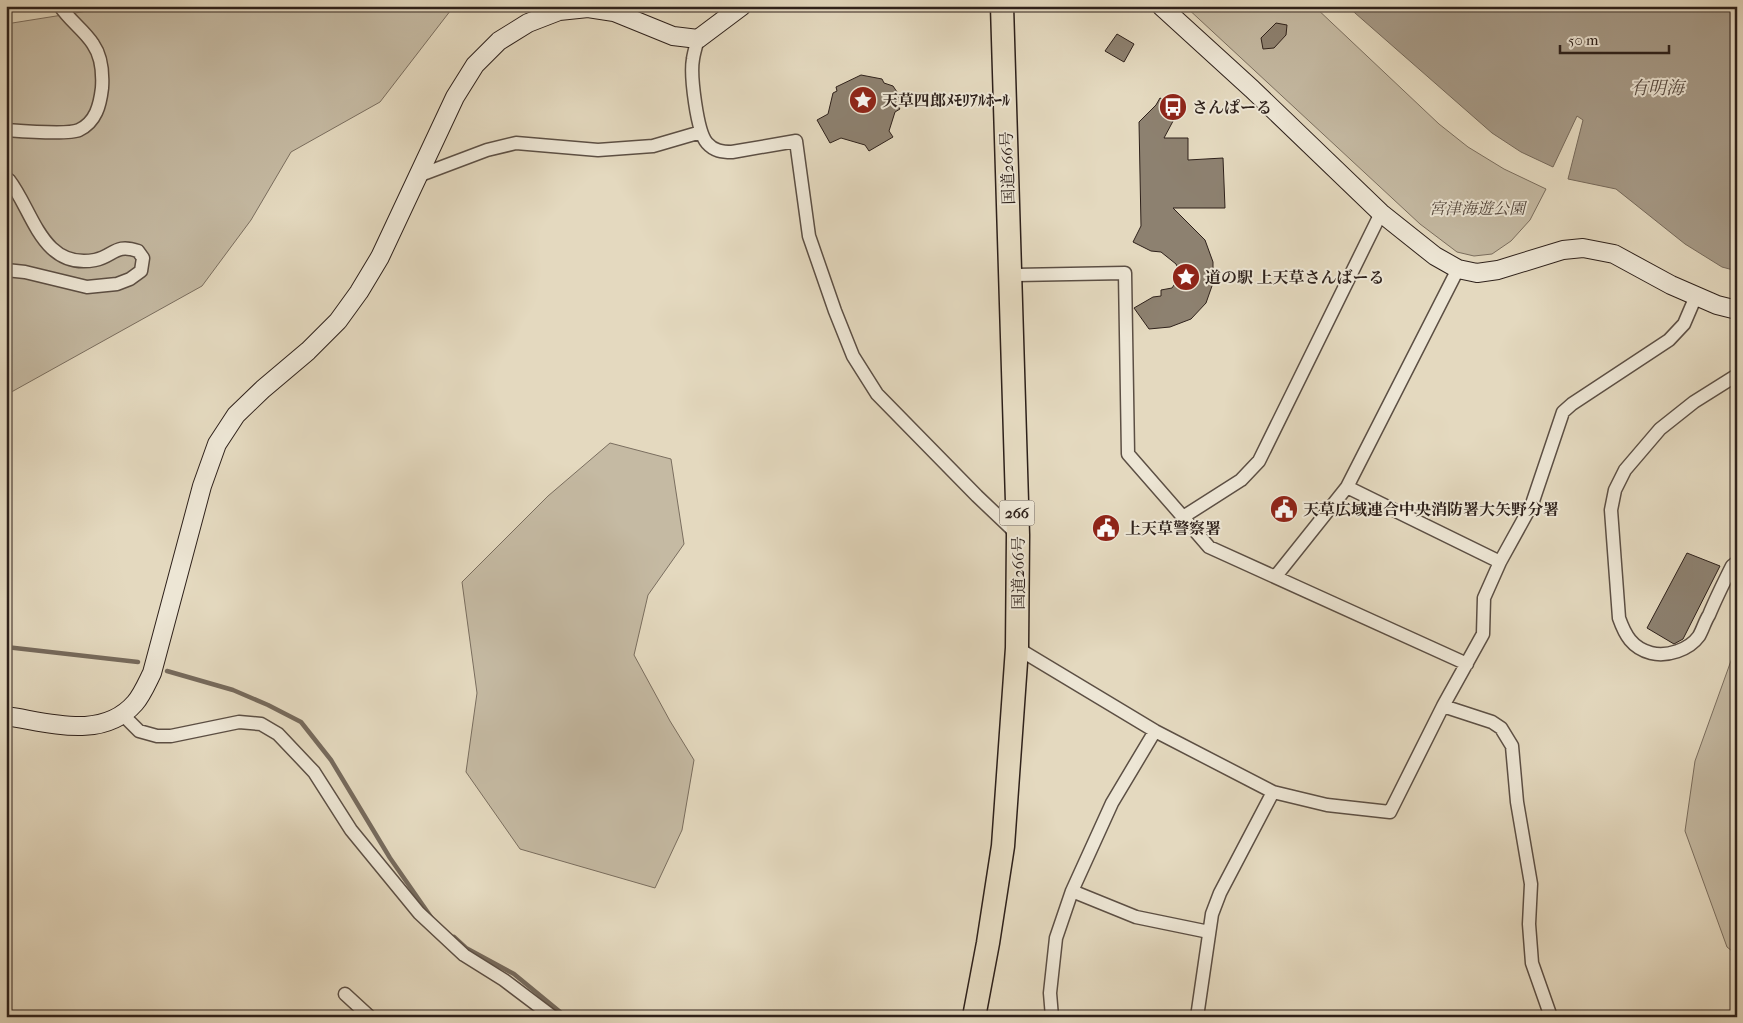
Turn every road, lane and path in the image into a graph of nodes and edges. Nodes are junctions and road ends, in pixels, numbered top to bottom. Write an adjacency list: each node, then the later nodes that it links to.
1 (60, 6): 6 (street)
2 (742, 6): 5 (street)
3 (1002, 6): 13 (highway, 国道266号 / 266)
4 (1161, 6): 10 (street)
5 (698, 40): 7 (street); 8 (street)
6 (6, 130)
7 (700, 132): 8 (street); 19 (street)
8 (418, 176): 26 (street)
9 (6, 180): 12 (street)
10 (1381, 212): 11 (street); 18 (street)
11 (1458, 269): 14 (street); 17 (street)
12 (6, 270)
13 (1010, 275): 18 (street); 19 (highway, 国道266号 / 266)
14 (1696, 296): 15 (street); 20 (street)
15 (1737, 310)
16 (1737, 375): 21 (street)
17 (1347, 487): 20 (street); 22 (street)
18 (1183, 518): 22 (street)
19 (1018, 535): 23 (highway, 国道266号 / 266)
20 (1500, 562): 24 (street)
21 (1737, 562)
22 (1276, 576): 24 (street)
23 (1017, 648): 28 (street); 35 (highway, 国道266号 / 266)
24 (1467, 664): 25 (street)
25 (1443, 706): 29 (street); 38 (street)
26 (122, 714): 27 (street); 34 (street)
27 (6, 716)
28 (1155, 731): 29 (street); 30 (street)
29 (1273, 792): 31 (street)
30 (1072, 892): 31 (street); 36 (street)
31 (1209, 932): 37 (street)
32 (345, 994): 33 (street)
33 (370, 1017)
34 (553, 1017)
35 (974, 1017)
36 (1052, 1017)
37 (1197, 1017)
38 (1551, 1017)

